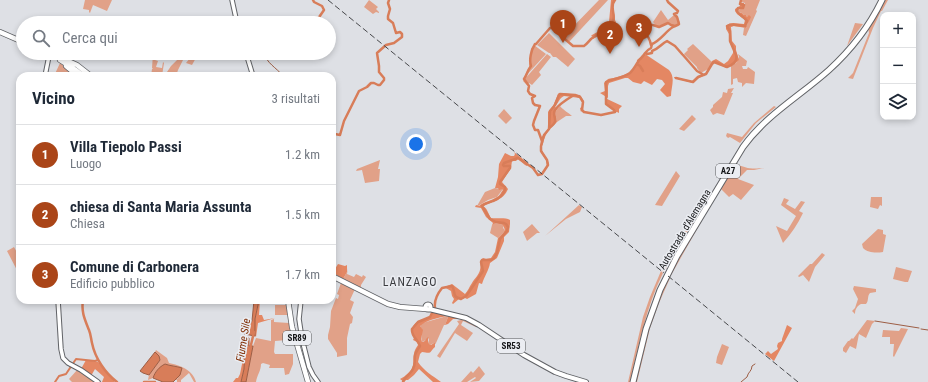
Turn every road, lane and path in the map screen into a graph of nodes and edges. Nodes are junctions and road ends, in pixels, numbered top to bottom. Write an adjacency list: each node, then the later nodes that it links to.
1 (232, 0): 3 (main road)
2 (881, 0): 27 (highway, Autostrada d'Alemagna / A27)
3 (236, 16)
4 (0, 33): 5 (highway)
5 (16, 40)
6 (49, 60): 11 (main road)
7 (58, 60): 12 (highway)
8 (60, 60): 13 (highway)
9 (65, 60): 14 (highway)
10 (248, 60): 15 (main road)
11 (46, 72)
12 (73, 72)
13 (79, 72)
14 (86, 72)
15 (253, 72)
16 (336, 278): 21 (highway, SR53)
17 (58, 304): 23 (main road)
18 (289, 304): 22 (highway, SR89)
19 (290, 304): 22 (highway, SR89)
20 (301, 304): 25 (main road)
21 (426, 308): 26 (main road, SR53)
22 (307, 376): 24 (highway, SR89)
23 (98, 382)
24 (308, 382)
25 (318, 382)
26 (586, 382)
27 (632, 382)

